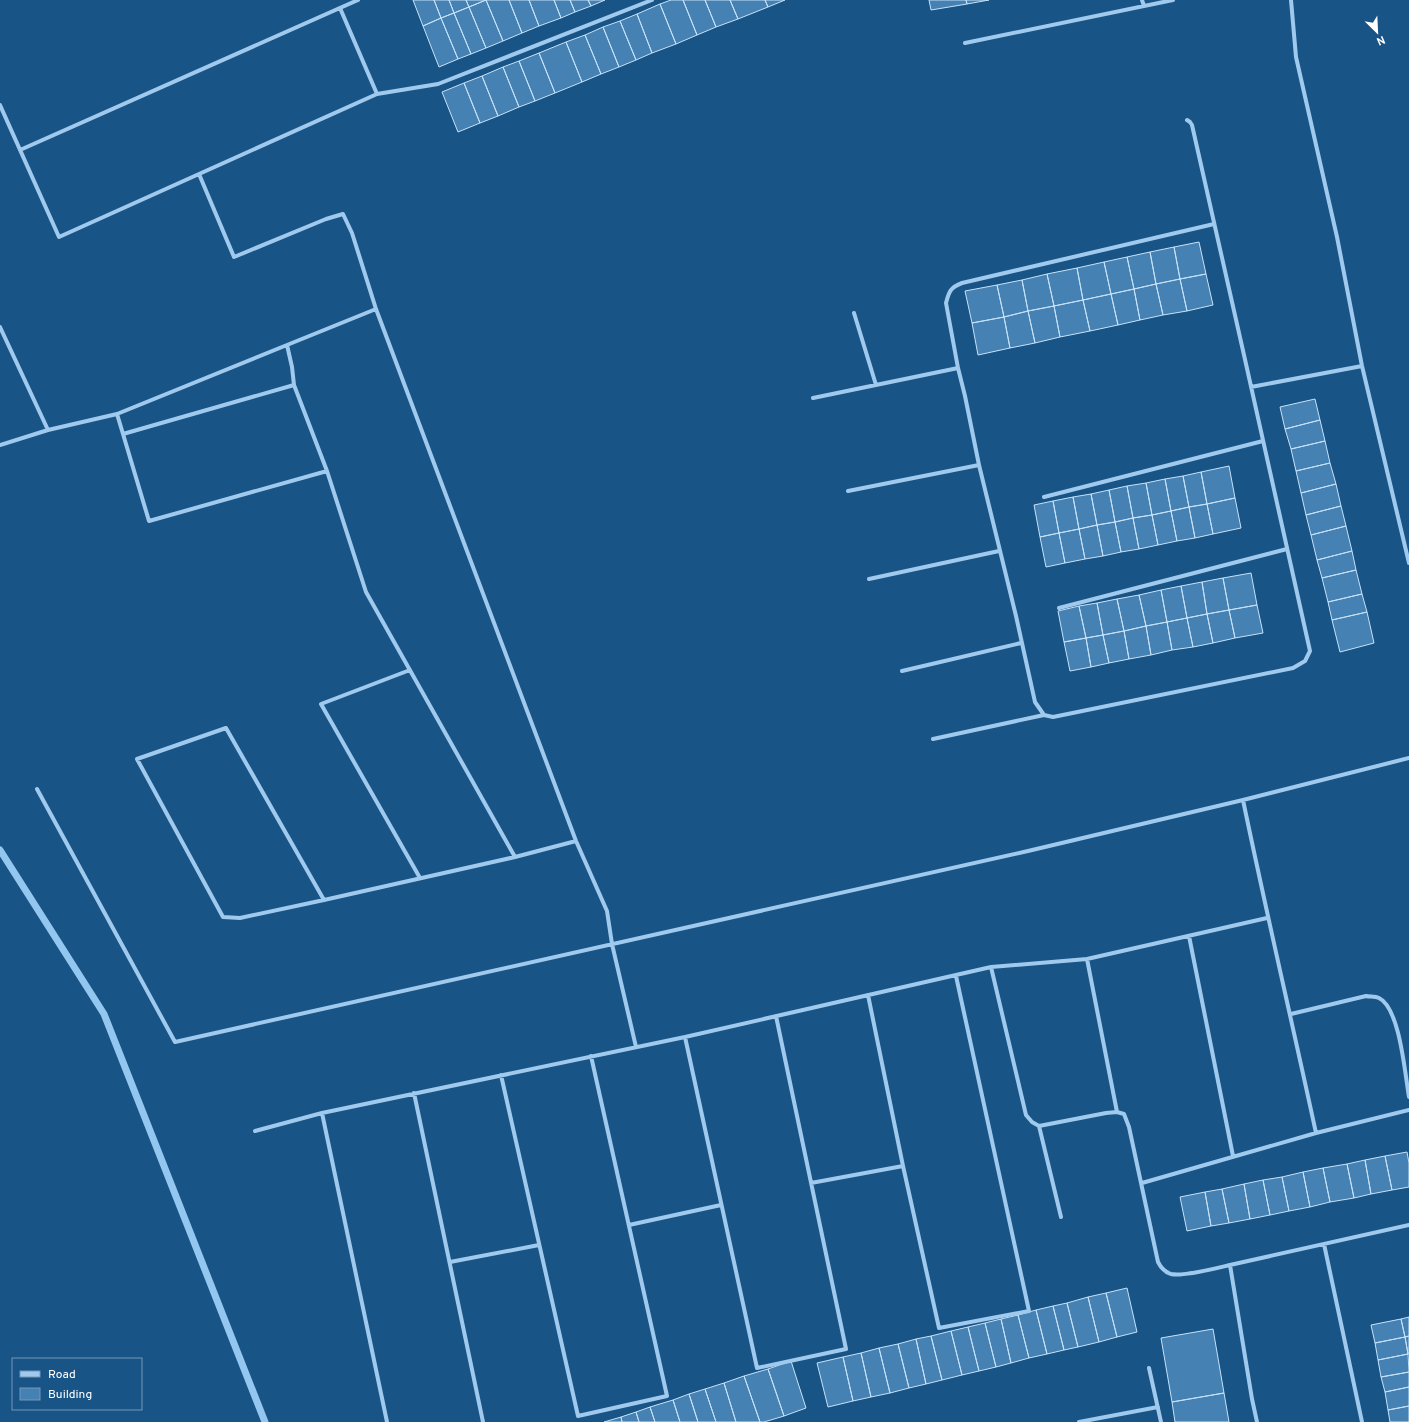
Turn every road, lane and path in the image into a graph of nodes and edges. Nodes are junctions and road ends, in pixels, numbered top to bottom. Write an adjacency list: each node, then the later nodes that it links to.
1 (358, 0): 7 (street)
2 (652, 0): 9 (street)
3 (1142, 0): 6 (street)
4 (1173, 0): 6 (street)
5 (1291, 0): 19 (street)
6 (1144, 6): 8 (street)
7 (340, 8): 9 (street); 12 (street)
8 (965, 42)
9 (377, 94): 13 (street)
10 (0, 105): 12 (street)
11 (1186, 120): 14 (street)
12 (20, 150): 13 (street)
13 (199, 174): 15 (street)
14 (1214, 224): 20 (street); 23 (street)
15 (376, 308): 18 (street); 47 (street)
16 (854, 313): 22 (street)
17 (0, 327): 26 (street)
18 (287, 345): 21 (street); 25 (street)
19 (1362, 366): 23 (street); 36 (street)
20 (958, 368): 22 (street); 30 (street)
21 (294, 385): 27 (street); 31 (street)
22 (876, 385): 24 (street)
23 (1251, 387): 28 (street)
24 (813, 398)
25 (118, 414): 26 (street); 27 (street)
26 (48, 430): 29 (street)
27 (123, 434): 31 (street)
28 (1263, 442): 33 (street); 34 (street)
29 (0, 446)
30 (979, 465): 32 (street); 35 (street)
31 (327, 472): 40 (street)
32 (848, 492)
33 (1044, 497)
34 (1287, 550): 38 (street); 42 (street)
35 (999, 551): 37 (street); 39 (street)
36 (1409, 563)
37 (869, 579)
38 (1059, 608)
39 (1021, 643): 41 (street); 42 (street)
40 (410, 670): 48 (street); 49 (street)
41 (902, 671)
42 (1044, 715): 43 (street)
43 (933, 739)
44 (1409, 758): 46 (street)
45 (37, 789): 53 (street)
46 (1243, 800): 51 (street); 53 (street)
47 (576, 841): 48 (street); 53 (street)
48 (515, 857): 49 (street)
49 (420, 878): 50 (street)
50 (324, 900): 50 (street)
51 (1268, 918): 52 (street); 58 (street)
52 (1189, 936): 54 (street); 72 (street)
53 (612, 944): 61 (street)
54 (1087, 959): 55 (street); 67 (street)
55 (991, 967): 56 (street); 69 (street)
56 (956, 976): 57 (street); 73 (street)
57 (868, 995): 59 (street); 73 (street)
58 (1291, 1014): 65 (street); 71 (street)
59 (776, 1016): 60 (street); 74 (street)
60 (685, 1037): 61 (street); 76 (street)
61 (636, 1047): 62 (street)
62 (591, 1056): 63 (street); 78 (street)
63 (501, 1075): 64 (street); 81 (street)
64 (414, 1093): 68 (street); 82 (street)
65 (1409, 1097)
66 (1409, 1110): 71 (street)
67 (1117, 1112): 69 (street); 75 (street)
68 (322, 1113): 70 (street); 86 (street)
69 (1039, 1126): 77 (street)
70 (255, 1131)
71 (1316, 1133): 72 (street)
72 (1233, 1156): 75 (street)
73 (903, 1166): 74 (street)
74 (812, 1183): 76 (street)
75 (1142, 1183): 83 (street)
76 (721, 1205): 78 (street)
77 (1061, 1217)
78 (629, 1225): 81 (street)
79 (1409, 1225): 80 (street)
80 (1324, 1244): 83 (street); 91 (street)
81 (539, 1245): 82 (street)
82 (450, 1262): 87 (street)
83 (1230, 1265): 90 (street)
84 (1149, 1368): 85 (street)
85 (1158, 1408): 88 (street); 89 (street)
86 (387, 1422)
87 (483, 1422)
88 (1079, 1422)
89 (1161, 1422)
90 (1257, 1422)
91 (1362, 1422)

